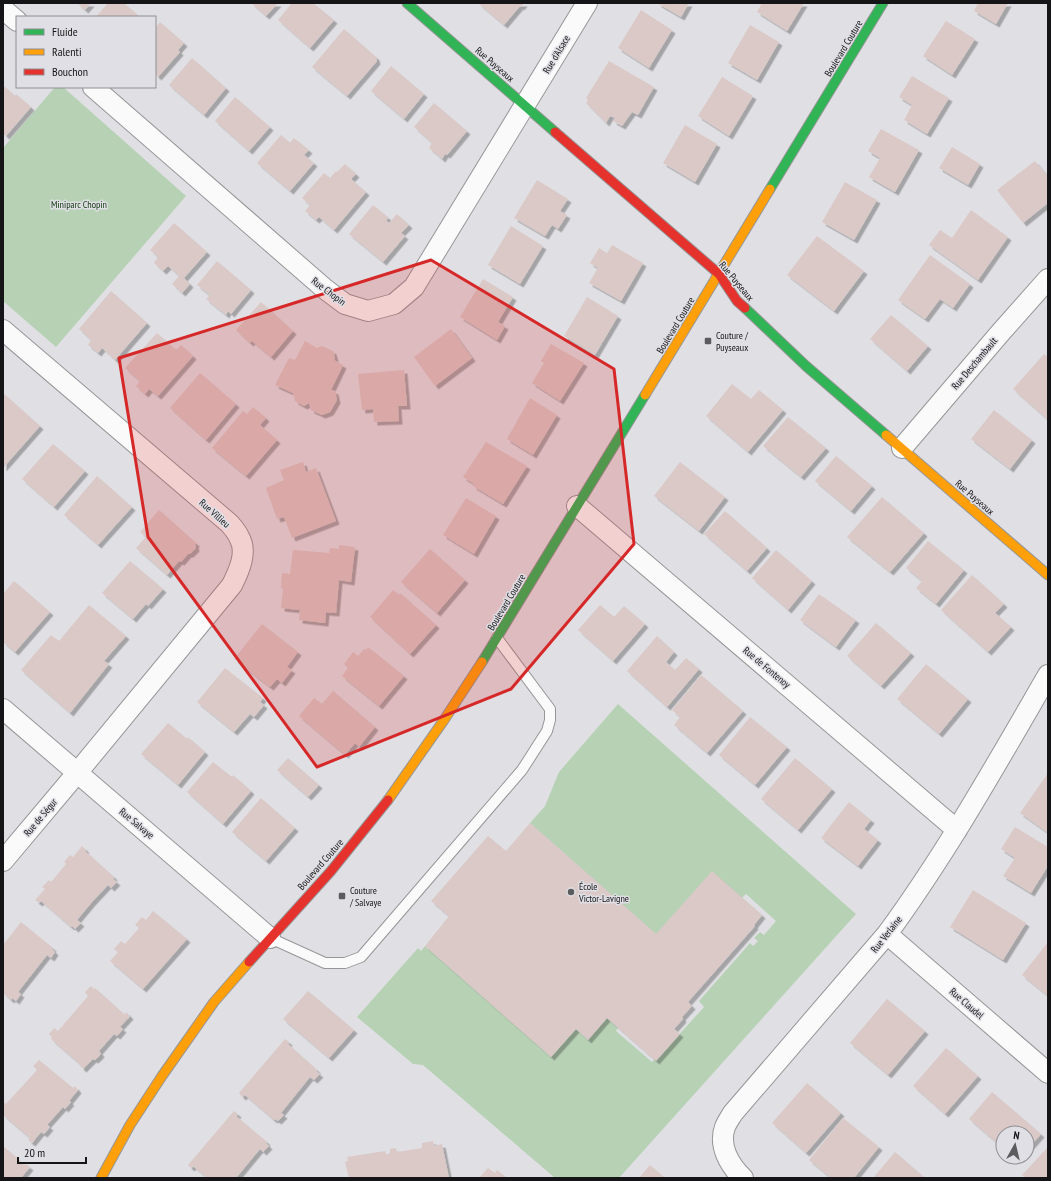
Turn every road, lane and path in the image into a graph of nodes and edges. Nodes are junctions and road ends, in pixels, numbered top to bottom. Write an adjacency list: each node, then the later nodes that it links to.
1 (407, 3): 7 (street, Rue Puyseaux)
2 (587, 3): 7 (street, Rue d'Alsace)
3 (883, 3): 8 (street, Boulevard Couture)
4 (3, 9): 5 (street)
5 (16, 20)
6 (94, 88): 7 (street, Rue Chopin)
7 (525, 105): 8 (street, Rue Puyseaux)
8 (719, 274): 11 (street, Rue Puyseaux); 12 (street, Boulevard Couture)
9 (1048, 279): 11 (street, Rue Deschambault)
10 (3, 330): 18 (street, Rue Villieu)
11 (902, 448): 13 (street, Rue Puyseaux)
12 (577, 506): 14 (street, Boulevard Couture); 19 (street, Rue de Fontenoy)
13 (1048, 575)
14 (497, 638): 22 (street, Boulevard Couture); 22 (lane)
15 (1048, 675): 16 (street, Rue Verlaine)
16 (1042, 703): 19 (street, Rue Verlaine)
17 (3, 709): 18 (street, Rue Salvaye)
18 (77, 773): 20 (street, Rue de Ségur); 22 (street, Rue Salvaye)
19 (957, 830): 21 (street, Rue Verlaine)
20 (3, 861)
21 (887, 934): 23 (street, Rue Claudel); 24 (street, Rue Verlaine)
22 (270, 938): 25 (street, Boulevard Couture)
23 (1048, 1073)
24 (742, 1177)
25 (101, 1178)

